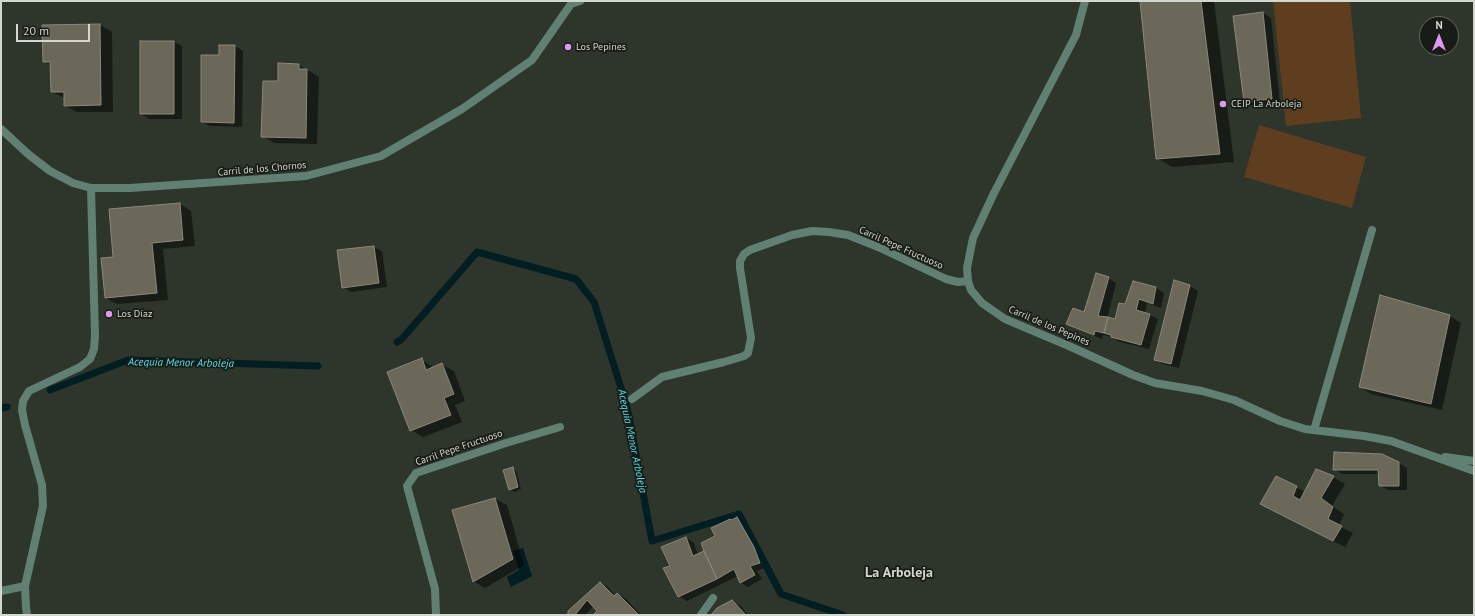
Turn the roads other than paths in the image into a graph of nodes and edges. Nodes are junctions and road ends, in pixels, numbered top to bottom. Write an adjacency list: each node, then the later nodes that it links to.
1 (580, 1): 3 (street, Carril de los Chornos)
2 (1084, 1): 7 (street)
3 (570, 2): 5 (street, Carril de los Chornos)
4 (1, 129): 5 (street, Carril de los Chornos)
5 (91, 188): 14 (street)
6 (1372, 230): 10 (street)
7 (968, 281): 8 (street, Carril Pepe Fructuoso); 10 (street, Carril de los Pepines)
8 (632, 398)
9 (560, 427): 18 (street, Carril Pepe Fructuoso)
10 (1314, 430): 11 (street, Carril de los Pepines)
11 (1428, 454): 12 (street, Carril de los Pepines); 13 (street, Carril de los Pepines)
12 (1474, 461)
13 (1474, 471)
14 (25, 586): 15 (street); 17 (street)
15 (1, 591)
16 (714, 598): 19 (street)
17 (27, 615)
18 (436, 615)
19 (701, 615)

